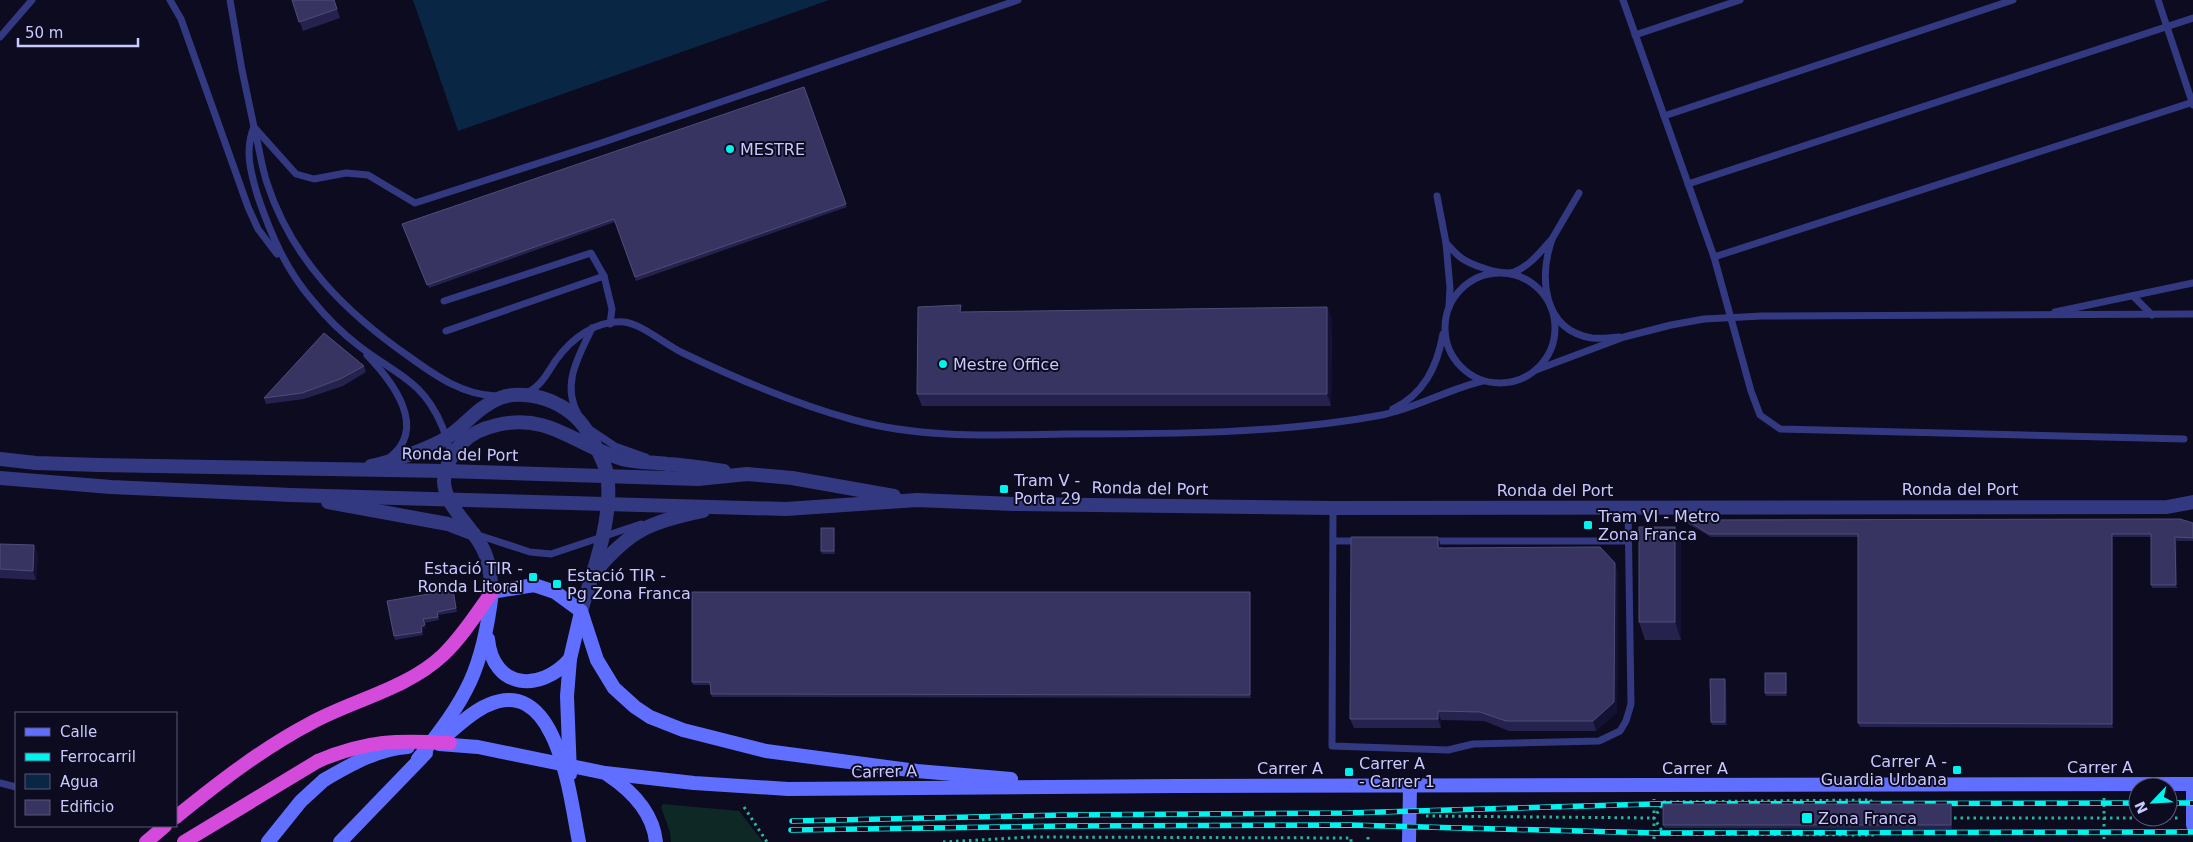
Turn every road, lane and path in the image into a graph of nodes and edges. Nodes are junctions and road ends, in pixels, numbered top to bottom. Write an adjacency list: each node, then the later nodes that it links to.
1 (32, 0): 12 (lane)
2 (170, 0): 22 (lane)
3 (230, 0): 15 (lane)
4 (1018, 0): 15 (lane)
5 (1623, 0): 11 (lane)
6 (1740, 0): 11 (lane)
7 (2012, 0): 14 (lane)
8 (2158, 0): 10 (lane)
9 (2193, 18): 10 (lane)
10 (2168, 27): 13 (lane); 16 (lane)
11 (1635, 35): 14 (lane)
12 (0, 37)
13 (2193, 103): 21 (lane)
14 (1664, 116): 16 (lane)
15 (254, 127): 22 (lane); 43 (lane)
16 (1688, 184): 21 (lane)
17 (1579, 193): 19 (lane)
18 (1436, 196): 20 (lane)
19 (1552, 239): 23 (lane); 28 (lane)
20 (1446, 243): 23 (lane); 29 (lane)
21 (1714, 257): 33 (lane)
22 (284, 263): 39 (lane)
23 (1508, 273): 28 (lane); 29 (lane)
24 (604, 276): 27 (lane); 34 (lane); 37 (lane)
25 (2193, 283): 26 (lane)
26 (2133, 296): 31 (lane); 32 (lane)
27 (444, 301)
28 (1550, 304): 38 (lane); 40 (lane)
29 (1449, 307): 35 (lane)
30 (2193, 314): 31 (lane)
31 (2152, 315): 32 (lane)
32 (2030, 316): 33 (lane)
33 (1729, 318): 38 (lane); 47 (lane)
34 (610, 324): 36 (lane); 44 (lane)
35 (1445, 324): 41 (lane); 44 (lane)
36 (592, 327): 42 (lane); 45 (lane)
37 (446, 331)
38 (1624, 337): 40 (lane)
39 (359, 346): 46 (lane); 50 (lane)
40 (1536, 370): 41 (lane)
41 (1483, 380): 44 (lane)
42 (521, 396): 43 (street); 45 (street)
43 (502, 397): 46 (street)
44 (1379, 415)
45 (585, 426): 48 (street); 51 (lane)
46 (447, 438): 50 (street); 52 (lane)
47 (2184, 439)
48 (598, 450): 51 (street); 52 (street); 55 (street)
49 (0, 459): 53 (street, Ronda del Port)
50 (383, 463): 53 (street)
51 (665, 463): 54 (street)
52 (448, 464): 53 (street, Ronda del Port); 55 (street, Ronda del Port); 58 (street)
53 (340, 469)
54 (746, 474): 55 (street, Ronda del Port); 59 (street, Ronda del Port)
55 (607, 475): 61 (street)
56 (0, 478): 57 (street, Ronda del Port)
57 (291, 494): 58 (street, Ronda del Port); 68 (street)
58 (449, 498): 61 (street, Ronda del Port); 68 (street)
59 (917, 500): 62 (street, Ronda del Port); 64 (street, Ronda del Port)
60 (2193, 502): 63 (street, Ronda del Port)
61 (607, 503): 62 (street, Ronda del Port); 69 (street)
62 (725, 506): 67 (street)
63 (2167, 506): 65 (street, Ronda del Port); 66 (street)
64 (1333, 508): 65 (street, Ronda del Port); 70 (lane)
65 (1628, 508): 73 (lane)
66 (2193, 514)
67 (666, 519): 69 (lane); 74 (street)
68 (474, 534): 69 (lane); 75 (street)
69 (601, 539): 74 (street)
70 (1333, 541): 71 (lane); 73 (lane)
71 (1363, 541)
72 (1422, 541): 73 (lane)
73 (1628, 541)
74 (591, 576): 76 (street)
75 (492, 592): 76 (main road); 77 (main road); 91 (highway)
76 (581, 612): 78 (main road); 86 (main road)
77 (488, 631): 78 (main road); 80 (main road)
78 (570, 659): 89 (main road)
79 (450, 743): 81 (main road, Carrer A, bridge); 105 (highway, bridge); 106 (main road, Carrer A, bridge)
80 (418, 759): 89 (main road); 107 (main road)
81 (605, 773): 86 (main road, Carrer A); 109 (main road)
82 (0, 783): 85 (lane)
83 (2193, 784): 84 (main road, Carrer A); 96 (main road)
84 (1410, 786): 86 (main road, Carrer A); 112 (main road)
85 (15, 787)
86 (1106, 787)
87 (1654, 798): 93 (path)
88 (2104, 798): 95 (path)
89 (570, 799): 108 (main road)
90 (744, 807): 110 (path)
91 (178, 815)
92 (1426, 816): 93 (path)
93 (1654, 818): 93 (path, Carrer A); 102 (path)
94 (1954, 818): 95 (path)
95 (2104, 818): 96 (path); 101 (path)
96 (2192, 818): 98 (main road)
97 (1803, 826): 100 (path)
98 (2193, 826)
99 (164, 827): 104 (highway)
100 (1803, 833)
101 (2104, 838)
102 (1654, 839)
103 (1351, 840): 111 (path)
104 (146, 842)
105 (184, 842)
106 (268, 842)
107 (340, 842)
108 (579, 842)
109 (656, 842)
110 (767, 842)
111 (943, 842)
112 (1409, 842)

